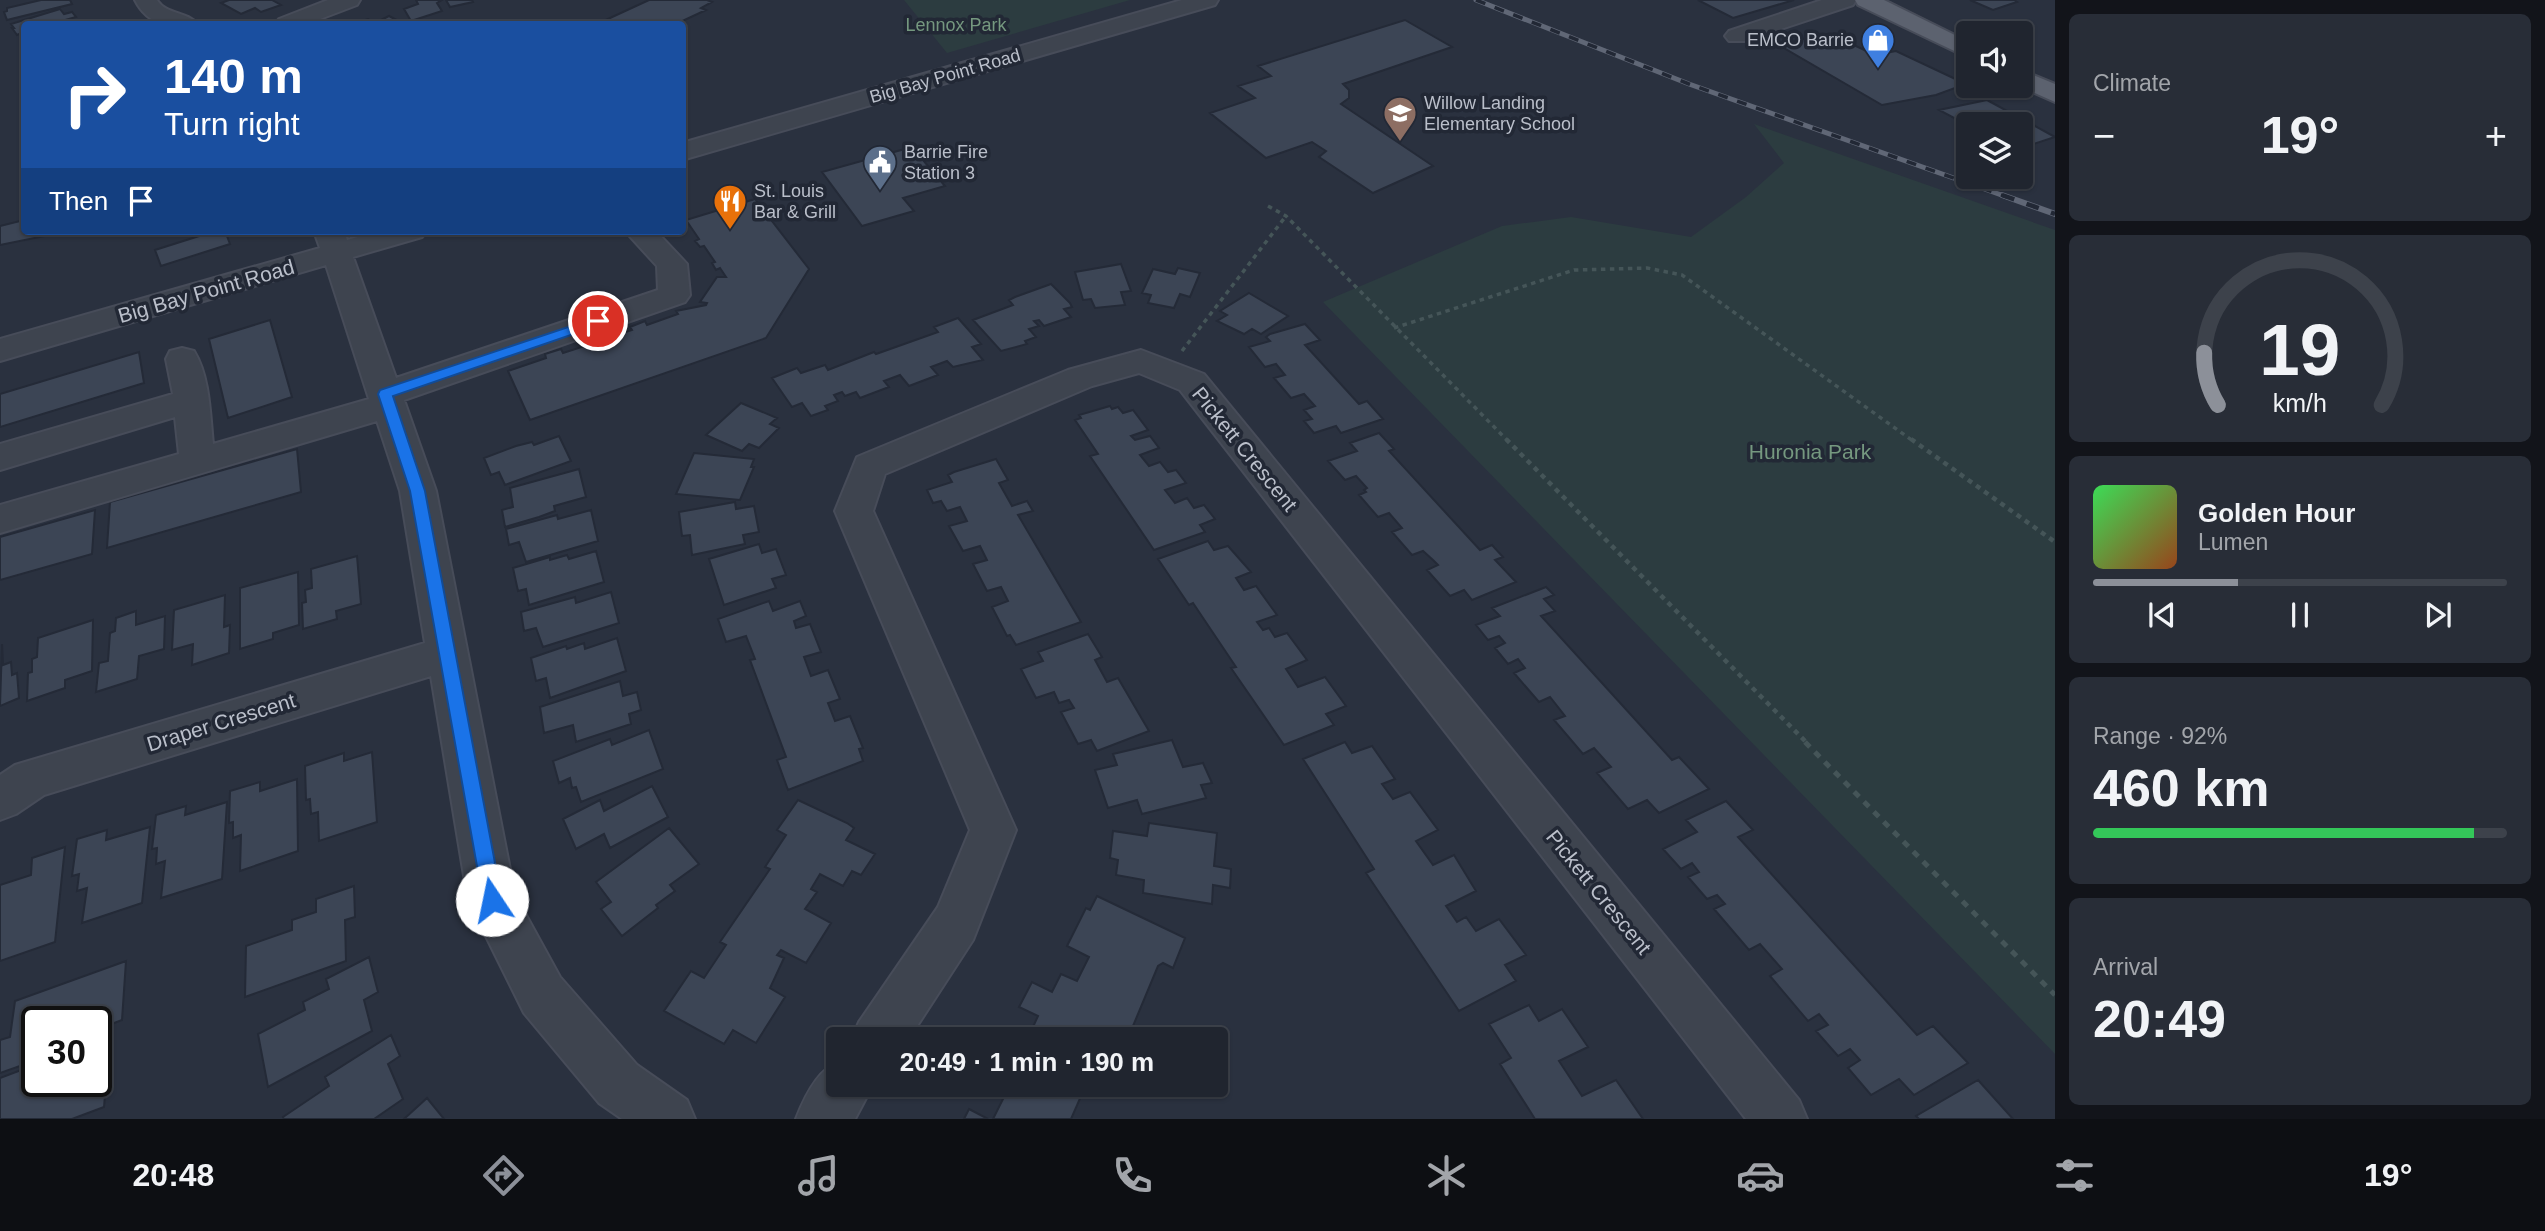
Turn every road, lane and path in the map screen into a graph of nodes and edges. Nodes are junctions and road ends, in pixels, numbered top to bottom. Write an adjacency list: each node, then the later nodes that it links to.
1 (146, 0): 6 (street)
2 (349, 0): 7 (street)
3 (1207, 0): 12 (street, Big Bay Point Road)
4 (1845, 0): 8 (street)
5 (1866, 0): 9 (main road)
6 (177, 21)
7 (295, 21)
8 (1737, 36)
9 (1956, 45)
10 (2033, 83): 11 (main road)
11 (2055, 94)
12 (686, 151)
13 (1268, 206): 14 (path)
14 (1286, 216): 18 (path); 21 (path)
15 (383, 235): 17 (street, Big Bay Point Road)
16 (644, 235): 22 (street)
17 (333, 242): 19 (street, Big Bay Point Road); 22 (street)
18 (1394, 328): 27 (path); 30 (path)
19 (0, 350)
20 (182, 359): 23 (street)
21 (1167, 371): 31 (street, Pickett Crescent); 35 (street, Pickett Crescent)
22 (387, 399): 25 (street); 28 (street)
23 (191, 400): 24 (street); 25 (street)
24 (0, 457)
25 (197, 461): 26 (street)
26 (0, 519)
27 (2055, 542)
28 (446, 654): 29 (street, Draper Crescent); 33 (street)
29 (0, 800)
30 (2055, 995)
31 (886, 1027)
32 (838, 1097): 34 (street)
33 (667, 1119)
34 (823, 1119)
35 (1780, 1119)

